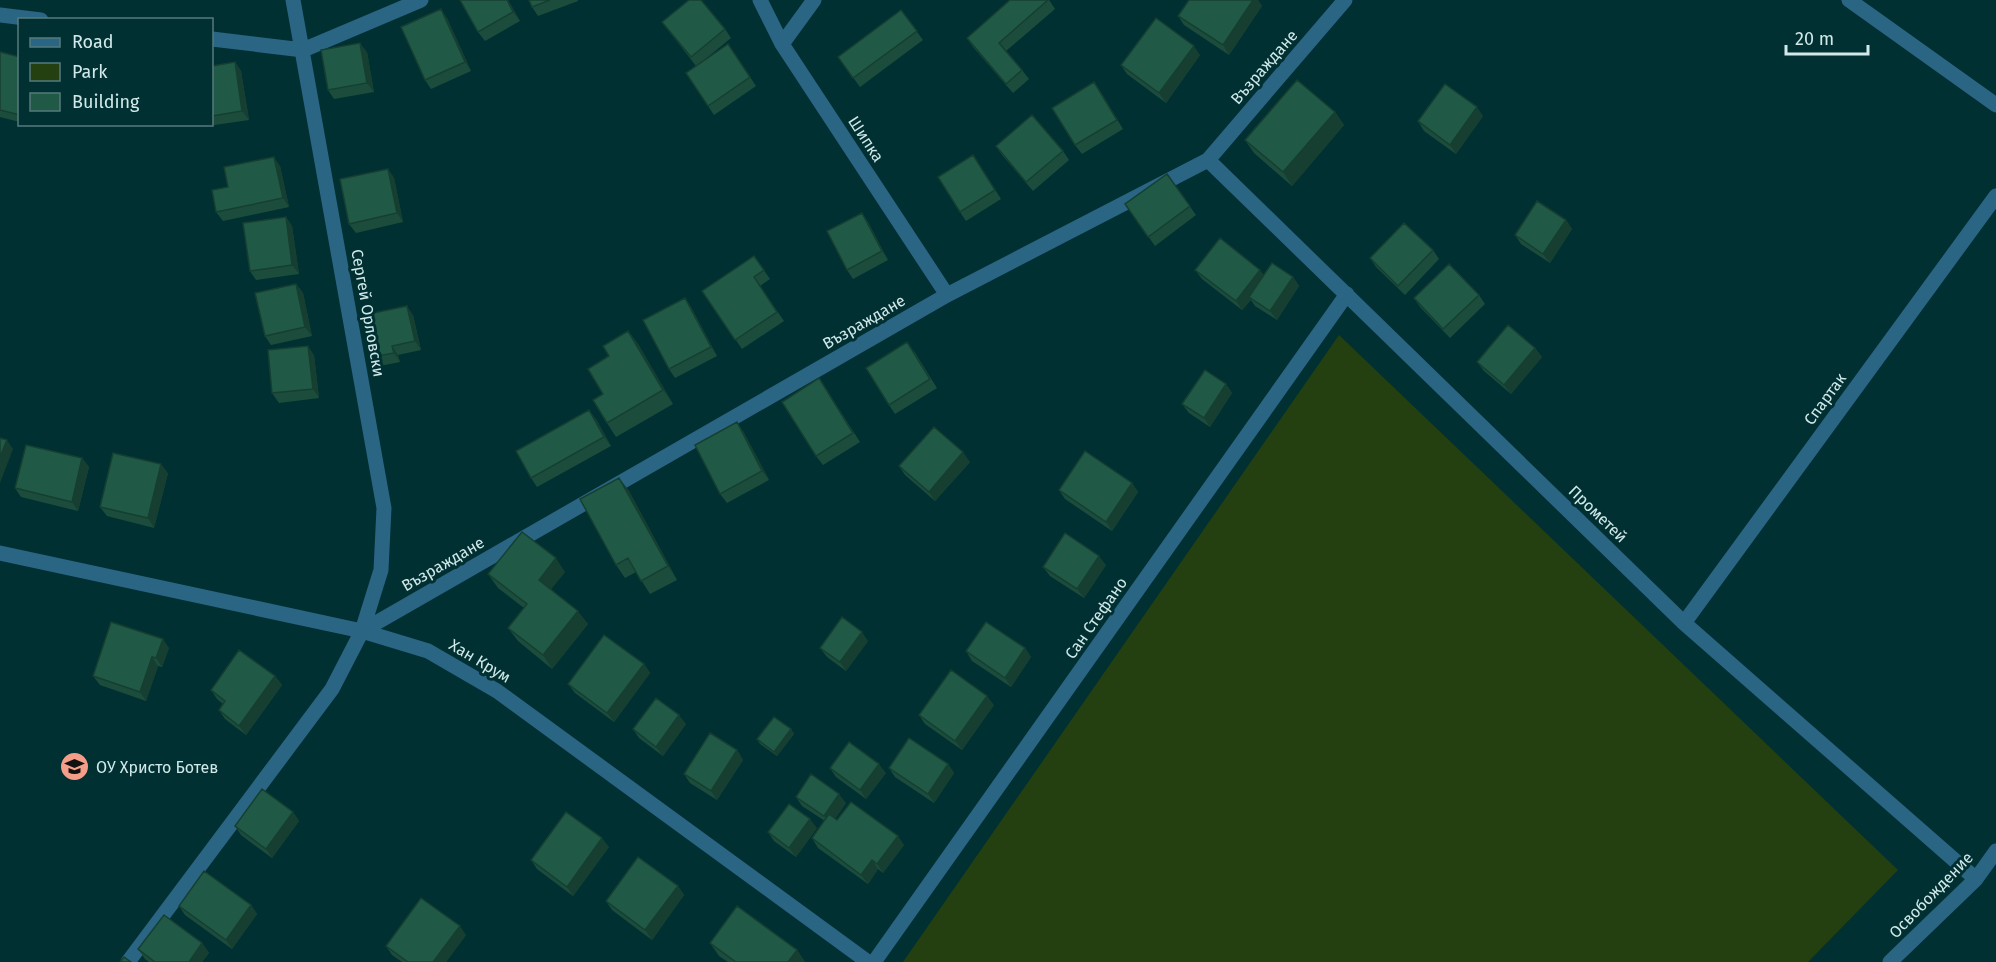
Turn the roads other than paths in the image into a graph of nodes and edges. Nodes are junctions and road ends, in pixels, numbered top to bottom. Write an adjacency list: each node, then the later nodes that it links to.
1 (293, 0): 11 (street, Сергей Орловски)
2 (421, 0): 11 (street)
3 (760, 0): 10 (street, Шипка)
4 (814, 0): 10 (street)
5 (1345, 0): 13 (street, Възраждане)
6 (1849, 0): 12 (street)
7 (0, 15): 8 (street)
8 (24, 18)
9 (213, 39): 11 (street)
10 (782, 44): 16 (street, Шипка)
11 (303, 50): 19 (street, Сергей Орловски)
12 (1996, 105)
13 (1208, 160): 15 (street, Прометей); 16 (street, Възраждане)
14 (1996, 196): 18 (street, Спартак)
15 (1347, 294): 18 (street, Прометей); 24 (street, Сан Стефано)
16 (947, 295): 19 (street, Възраждане)
17 (0, 553): 19 (street, Хан Крум)
18 (1684, 623): 21 (street, Прометей)
19 (362, 631): 22 (street, Сергей Орловски); 23 (street, Хан Крум)
20 (1996, 851): 21 (street, Освобождение)
21 (1976, 879): 25 (street, Освобождение)
22 (128, 962)
23 (868, 962)
24 (874, 962)
25 (1890, 962)

